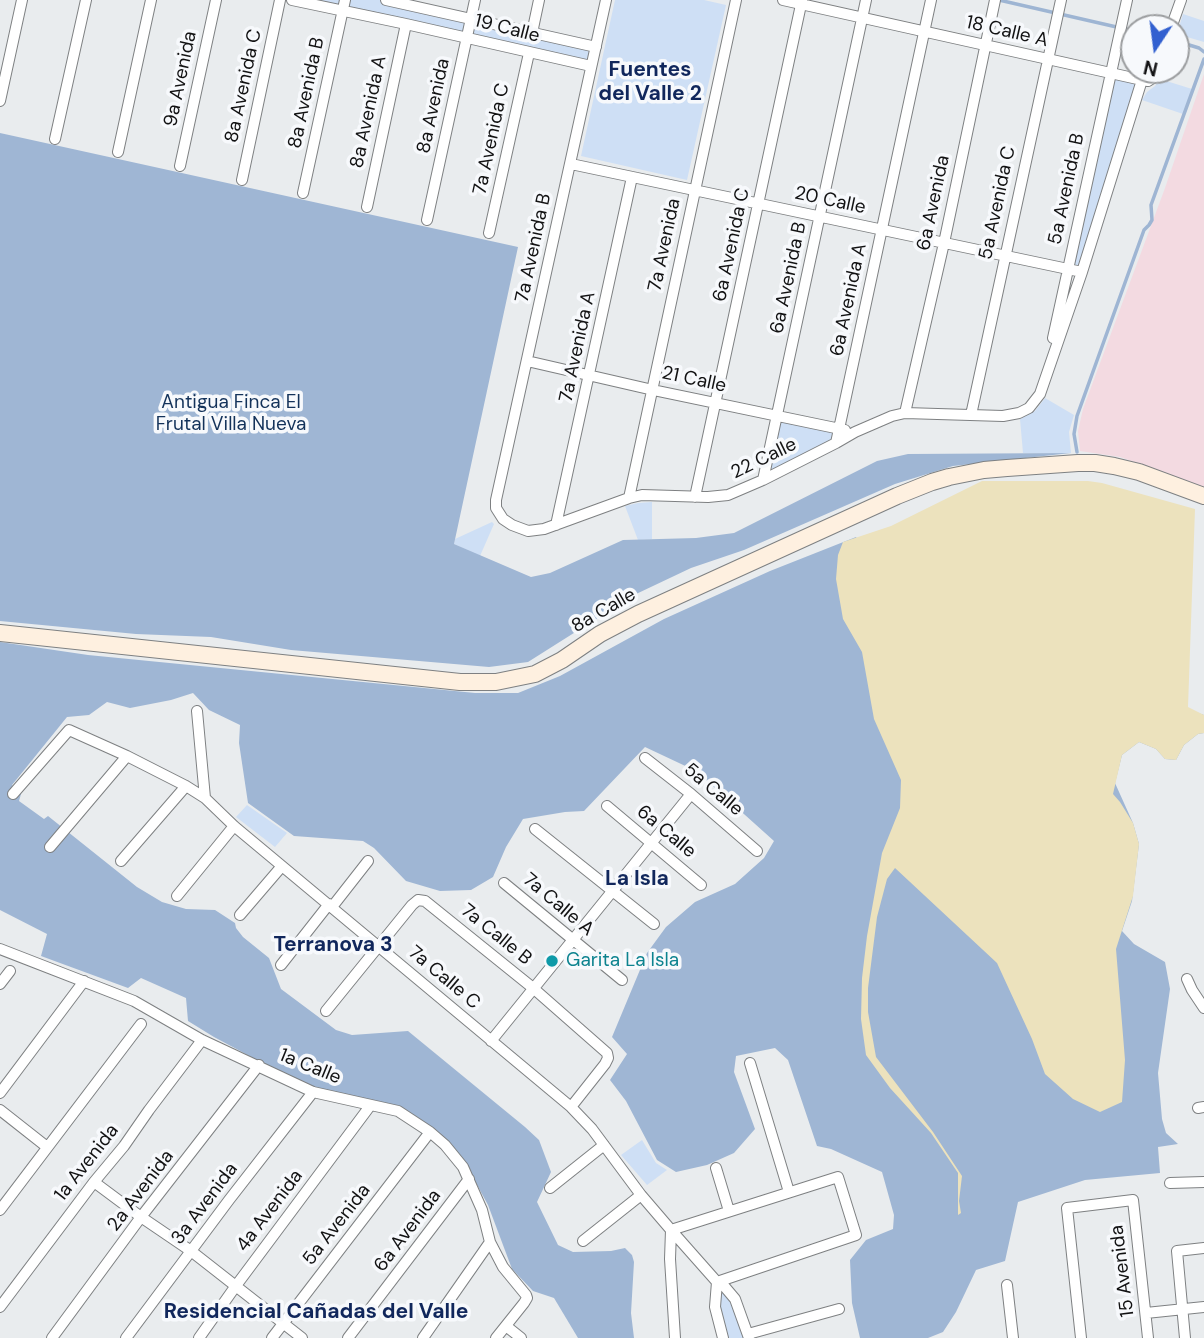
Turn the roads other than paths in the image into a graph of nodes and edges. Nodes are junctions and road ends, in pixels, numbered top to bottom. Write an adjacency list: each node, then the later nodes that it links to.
1 (22, 0): 35 (street)
2 (86, 0): 36 (street)
3 (151, 0): 37 (street)
4 (216, 0): 39 (street, 9a Avenida)
5 (280, 0): 41 (street, 8a Avenida C)
6 (292, 0): 19 (street, 19 Calle)
7 (386, 0): 17 (street, 19 Calle)
8 (475, 0): 22 (street, 8a Avenida)
9 (540, 0): 25 (street)
10 (606, 0): 28 (street, 7a Avenida B)
11 (736, 0): 42 (street, 7a Avenida)
12 (783, 0): 16 (street, 18 Calle A)
13 (866, 0): 21 (street, 6a Avenida B)
14 (931, 0): 24 (street, 6a Avenida A)
15 (1127, 0): 32 (street, 5a Avenida B)
16 (802, 2): 21 (street, 18 Calle A); 44 (street, 6a Avenida C)
17 (411, 3): 22 (street, 19 Calle)
18 (1060, 4): 30 (street, 5a Avenida C)
19 (344, 5): 23 (street, 19 Calle); 43 (street, 8a Avenida B)
20 (994, 5): 27 (street, 6a Avenida)
21 (862, 18): 24 (street, 18 Calle A); 46 (street, 6a Avenida B)
22 (471, 19): 25 (street, 19 Calle); 26 (street, 8a Avenida)
23 (406, 24): 26 (street, 19 Calle); 45 (street, 8a Avenida A)
24 (925, 32): 27 (street, 18 Calle A); 48 (street, 6a Avenida A)
25 (532, 33): 28 (street, 19 Calle)
26 (467, 38): 29 (street, 19 Calle); 47 (street, 8a Avenida)
27 (986, 45): 30 (street, 18 Calle A); 50 (street, 6a Avenida)
28 (596, 47): 31 (street, 7a Avenida B)
29 (529, 53): 31 (street, 19 Calle); 49 (street, 7a Avenida C)
30 (1048, 59): 32 (street, 18 Calle A); 51 (street, 5a Avenida C)
31 (591, 66): 38 (street, 7a Avenida B)
32 (1110, 73): 33 (street, 18 Calle A); 52 (street, 5a Avenida B)
33 (1120, 75)
34 (1141, 84): 53 (street)
35 (0, 101)
36 (55, 138)
37 (118, 152)
38 (570, 164): 40 (street, 20 Calle); 54 (street, 7a Avenida B)
39 (180, 166)
40 (632, 177): 42 (street, 20 Calle); 55 (street, 7a Avenida A)
41 (242, 180)
42 (694, 190): 44 (street, 20 Calle); 57 (street, 7a Avenida)
43 (303, 193)
44 (759, 204): 46 (street, 20 Calle); 58 (street, 6a Avenida C)
45 (366, 207)
46 (820, 216): 48 (street, 20 Calle); 61 (street, 6a Avenida B)
47 (427, 220)
48 (882, 230): 50 (street, 20 Calle); 62 (street, 6a Avenida A)
49 (489, 233)
50 (944, 243): 51 (street, 20 Calle); 59 (street, 6a Avenida)
51 (1005, 256): 52 (street, 20 Calle); 60 (street, 5a Avenida C)
52 (1068, 269): 53 (street, 20 Calle); 56 (street, 5a Avenida B)
53 (1082, 272): 56 (street)
54 (527, 361): 55 (street, 21 Calle); 69 (street, 7a Avenida B)
55 (590, 375): 57 (street, 21 Calle); 70 (street, 7a Avenida A)
56 (1043, 385): 60 (street, 22 Calle)
57 (653, 390): 58 (street, 21 Calle); 68 (street, 7a Avenida)
58 (715, 403): 61 (street, 21 Calle); 67 (street, 6a Avenida C)
59 (905, 413): 60 (street, 22 Calle); 63 (street, 22 Calle)
60 (971, 415)
61 (778, 416): 62 (street, 21 Calle); 65 (street, 6a Avenida B)
62 (839, 428): 63 (street, 21 Calle); 64 (street, 6a Avenida A)
63 (855, 432): 64 (street, 22 Calle)
64 (836, 443): 65 (street, 22 Calle)
65 (763, 480): 67 (street, 22 Calle)
66 (1204, 496): 71 (main road, 8a Calle)
67 (695, 497): 68 (street, 22 Calle)
68 (629, 498): 70 (street, 22 Calle)
69 (495, 504): 70 (street, 22 Calle)
70 (556, 525)
71 (0, 633)
72 (197, 710): 78 (street)
73 (127, 756): 75 (street, 7a Calle C); 76 (street, 7a Calle C); 83 (street)
74 (645, 758): 77 (street, 5a Calle)
75 (187, 786): 78 (street, 7a Calle C); 85 (street)
76 (13, 794)
77 (691, 794): 82 (street); 84 (street, 5a Calle)
78 (205, 798): 80 (street, 7a Calle C)
79 (607, 806): 82 (street, 6a Calle)
80 (234, 826): 87 (street, 7a Calle C); 91 (street)
81 (535, 829): 90 (street)
82 (651, 843): 89 (street, 6a Calle); 90 (street)
83 (50, 847)
84 (757, 851)
85 (121, 861)
86 (368, 861): 92 (street)
87 (282, 866): 92 (street, 7a Calle C); 93 (street)
88 (504, 883): 95 (street, 7a Calle A)
89 (701, 885)
90 (612, 891): 94 (street); 95 (street)
91 (177, 896)
92 (331, 906): 96 (street, 7a Calle C); 98 (street)
93 (240, 915)
94 (654, 924)
95 (572, 940): 101 (street, 7a Calle A); 104 (street)
96 (379, 946): 104 (street, 7a Calle B); 106 (street); 109 (street, 7a Calle C)
97 (0, 949): 102 (street, 1a Calle)
98 (281, 965)
99 (10, 971): 103 (street)
100 (1187, 979): 105 (street)
101 (622, 980)
102 (84, 981): 108 (street, 1a Calle); 113 (street)
103 (0, 984)
104 (533, 988): 109 (street); 115 (street, 7a Calle B)
105 (1204, 1008)
106 (326, 1012)
107 (141, 1024): 119 (street)
108 (202, 1040): 111 (street, 1a Calle); 122 (street, 1a Avenida)
109 (491, 1041): 115 (street, 7a Calle C)
110 (750, 1063): 126 (street)
111 (259, 1065): 112 (street, 1a Calle); 130 (street, 2a Avenida)
112 (313, 1092): 114 (street, 1a Calle); 135 (street, 3a Avenida)
113 (0, 1093)
114 (370, 1106): 117 (street, 1a Calle); 138 (street, 4a Avenida)
115 (571, 1107): 118 (street, 7a Calle C)
116 (0, 1110): 119 (street)
117 (430, 1132): 121 (street, 1a Calle); 144 (street, 5a Avenida)
118 (604, 1145): 125 (street); 127 (street, 7a Calle C)
119 (47, 1147): 128 (street)
120 (716, 1168): 129 (street)
121 (469, 1180): 133 (street, 1a Calle); 152 (street, 6a Avenida)
122 (94, 1182): 130 (street); 139 (street, 1a Avenida)
123 (1204, 1182): 124 (street)
124 (1170, 1184)
125 (550, 1188)
126 (789, 1192): 129 (street); 136 (street)
127 (641, 1195): 131 (street, 7a Calle C); 132 (street)
128 (0, 1210)
129 (729, 1211): 131 (street)
130 (141, 1217): 135 (street); 147 (street, 2a Avenida)
131 (671, 1230): 136 (street, 7a Calle C); 156 (street)
132 (583, 1241)
133 (490, 1242): 145 (street, 1a Calle); 153 (street)
134 (1204, 1248): 142 (street)
135 (191, 1251): 138 (street); 148 (street, 3a Avenida)
136 (718, 1282): 146 (street, 7a Calle C); 157 (street)
137 (1007, 1285): 158 (street)
138 (235, 1287): 144 (street); 149 (street, 4a Avenida)
139 (0, 1307)
140 (1204, 1307): 142 (street)
141 (838, 1309): 146 (street)
142 (1182, 1310): 143 (street); 161 (street)
143 (1146, 1313): 159 (street, 15 Avenida); 160 (street, 15 Avenida)
144 (284, 1323): 150 (street, 5a Avenida); 151 (street)
145 (506, 1326): 154 (street); 155 (street)
146 (749, 1336)
147 (52, 1338)
148 (126, 1338)
149 (199, 1338)
150 (272, 1338)
151 (302, 1338)
152 (348, 1338)
153 (423, 1338)
154 (496, 1338)
155 (522, 1338)
156 (675, 1338)
157 (723, 1338)
158 (1013, 1338)
159 (1081, 1338)
160 (1148, 1338)
161 (1185, 1338)

